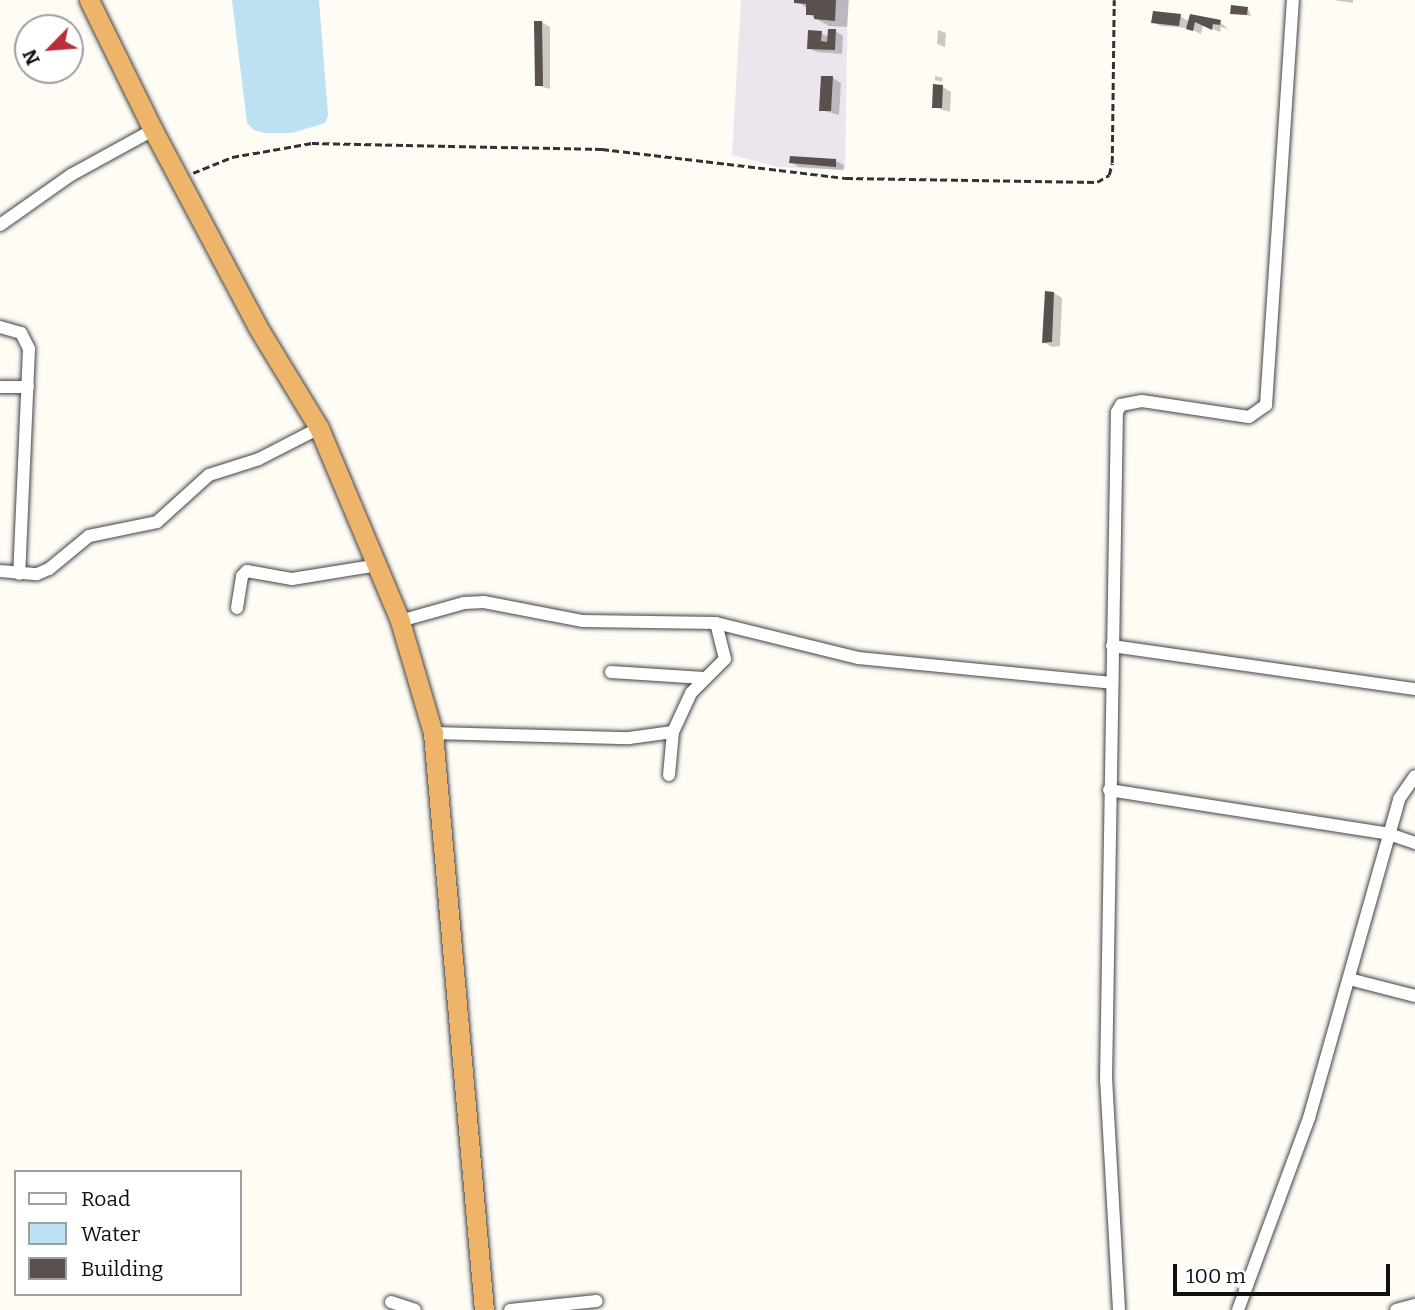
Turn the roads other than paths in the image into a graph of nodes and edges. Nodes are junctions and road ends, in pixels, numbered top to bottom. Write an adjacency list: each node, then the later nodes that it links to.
1 (89, 0): 3 (highway)
2 (1293, 0): 15 (street)
3 (153, 130): 4 (street); 8 (highway)
4 (0, 225)
5 (0, 327): 7 (street)
6 (0, 387): 7 (street)
7 (28, 387): 11 (street)
8 (319, 428): 9 (highway); 11 (street)
9 (378, 565): 12 (street); 13 (highway)
10 (0, 571): 11 (street)
11 (19, 574)
12 (237, 608)
13 (400, 621): 14 (street); 21 (highway)
14 (716, 623): 17 (street); 18 (street)
15 (1112, 646): 18 (street); 19 (street)
16 (611, 672): 17 (street)
17 (704, 678): 20 (street)
18 (1112, 683): 24 (street)
19 (1415, 689)
20 (673, 732): 21 (street); 22 (street)
21 (433, 733): 33 (highway)
22 (669, 775)
23 (1415, 776): 25 (street)
24 (1109, 790): 25 (street); 35 (street)
25 (1389, 834): 26 (street); 27 (street)
26 (1415, 843)
27 (1349, 979): 28 (street); 36 (street)
28 (1415, 996)
29 (597, 1301): 34 (street)
30 (391, 1302): 32 (street)
31 (1415, 1305): 37 (street)
32 (415, 1310)
33 (484, 1310)
34 (510, 1310)
35 (1119, 1310)
36 (1238, 1310)
37 (1396, 1310)

